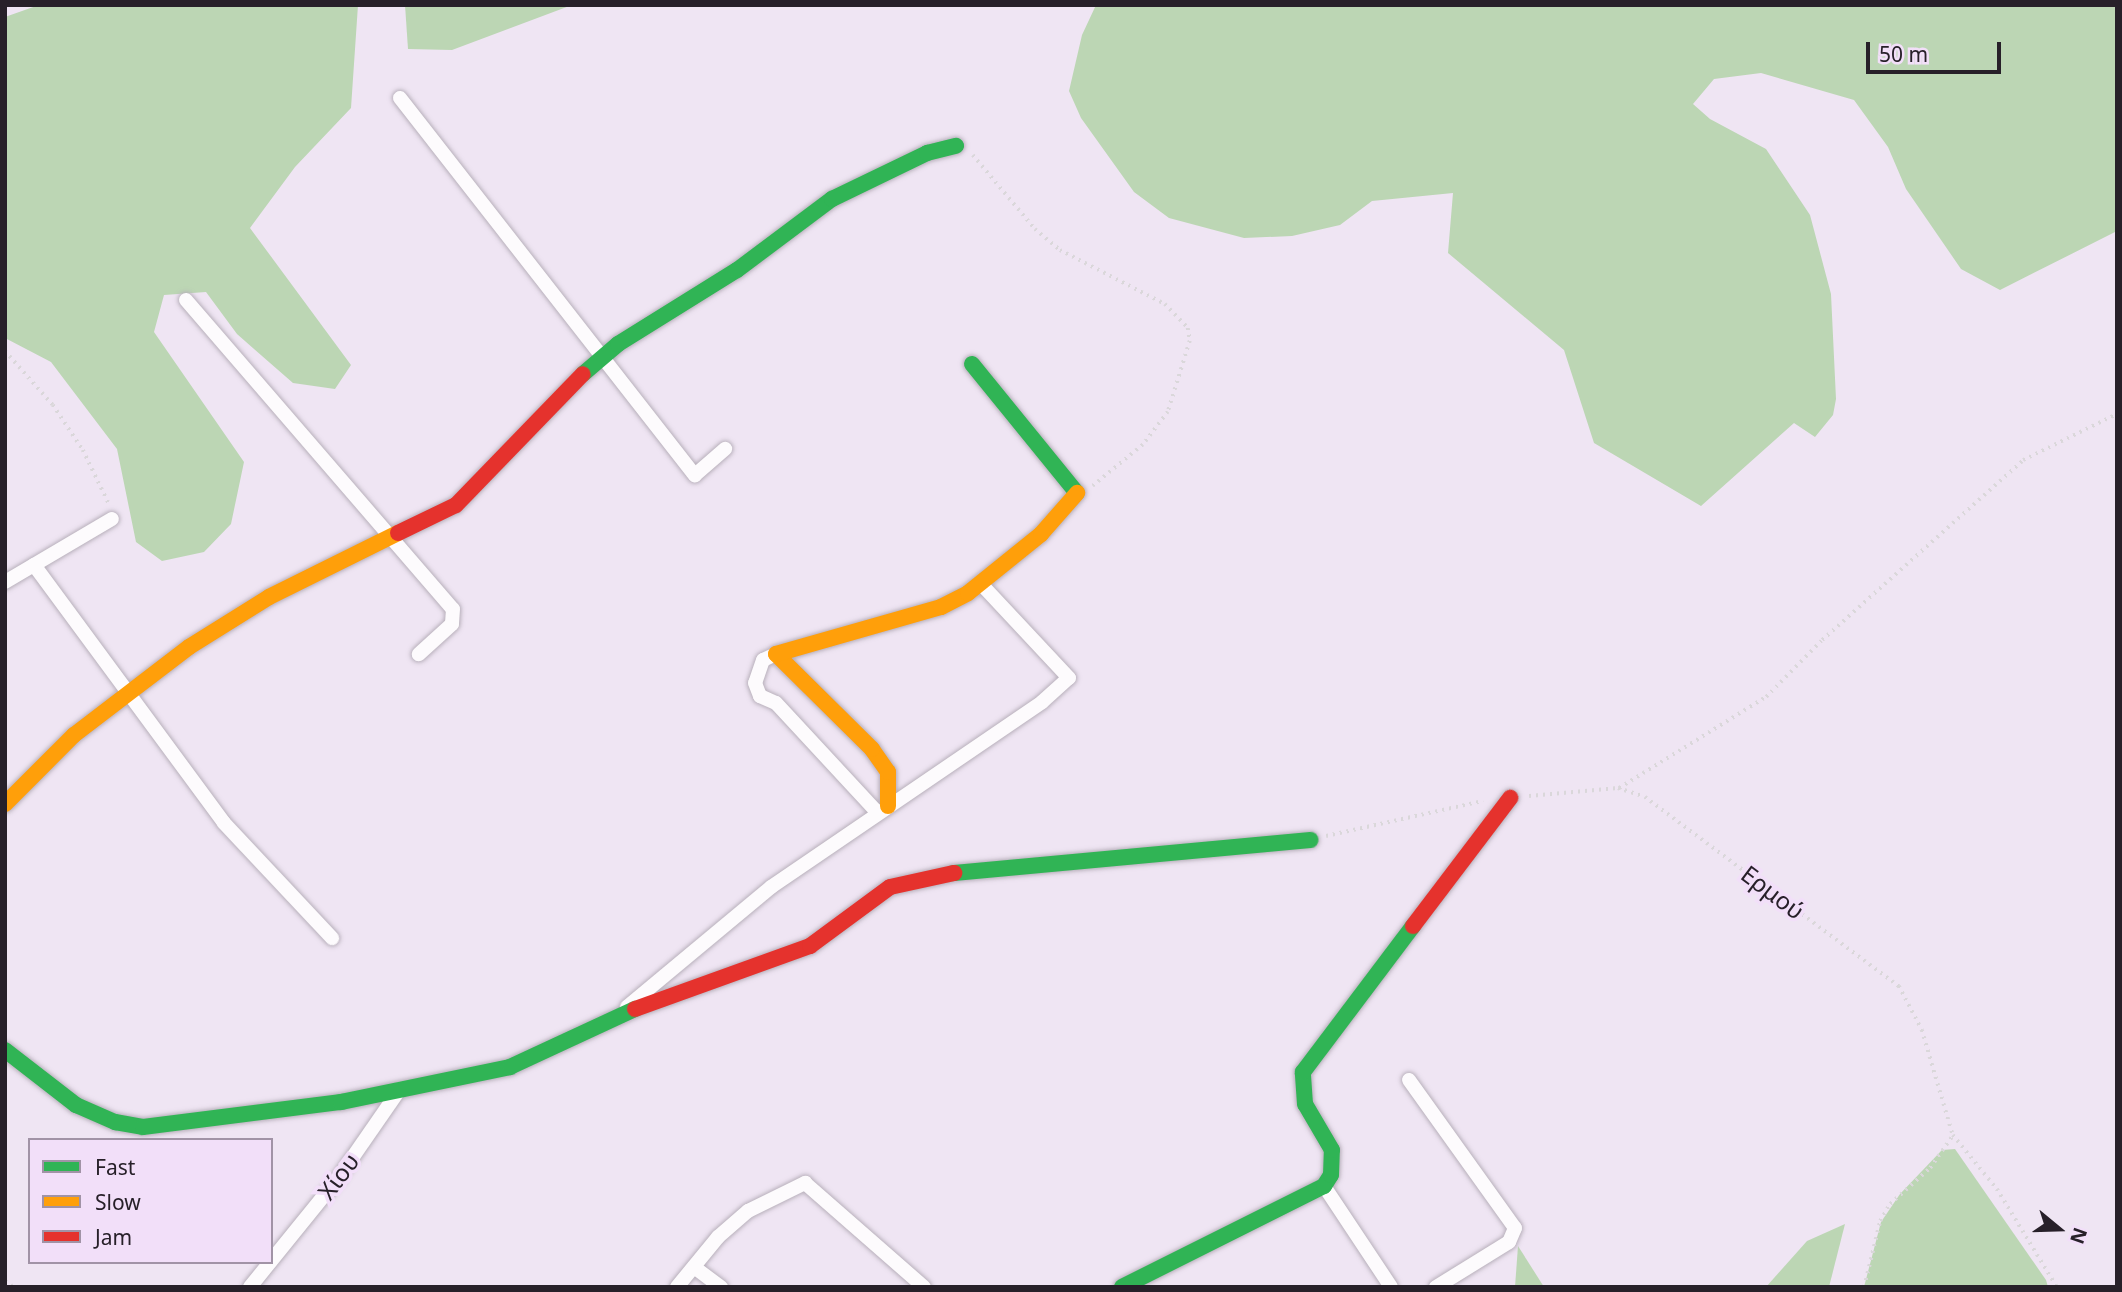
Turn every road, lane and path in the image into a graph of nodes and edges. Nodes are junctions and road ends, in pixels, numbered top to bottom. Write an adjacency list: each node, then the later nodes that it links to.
1 (400, 98): 5 (street)
2 (956, 146): 5 (street); 9 (path)
3 (186, 300): 11 (street)
4 (5, 351): 10 (path)
5 (602, 357): 8 (street); 11 (street)
6 (972, 364): 9 (street)
7 (2117, 414): 18 (path)
8 (724, 450)
9 (1077, 493): 14 (street)
10 (112, 519): 12 (street)
11 (388, 537): 15 (street); 17 (street)
12 (34, 565): 13 (street); 17 (street)
13 (5, 582)
14 (980, 583): 16 (street); 21 (street)
15 (419, 654)
16 (776, 654): 21 (street); 21 (street)
17 (128, 692): 20 (street); 23 (street)
18 (1618, 788): 19 (path, Ερμού); 28 (path, Ερμού)
19 (1510, 798): 22 (path, Ερμού); 29 (street)
20 (5, 804)
21 (883, 809): 24 (street)
22 (1310, 840): 24 (street)
23 (332, 938)
24 (618, 1015): 27 (street)
25 (5, 1051): 27 (street)
26 (1409, 1080): 41 (street)
27 (400, 1089): 30 (street, Χίου)
28 (1953, 1135): 42 (path); 43 (path, Ερμού)
29 (1324, 1186): 39 (street); 40 (street)
30 (273, 1260)
31 (269, 1264): 35 (street, Χίου)
32 (694, 1267): 36 (street); 37 (street); 38 (street)
33 (5, 1280): 34 (path)
34 (14, 1287)
35 (250, 1287)
36 (677, 1287)
37 (721, 1287)
38 (923, 1287)
39 (1122, 1287)
40 (1391, 1287)
41 (1436, 1287)
42 (1864, 1287)
43 (2057, 1287)

